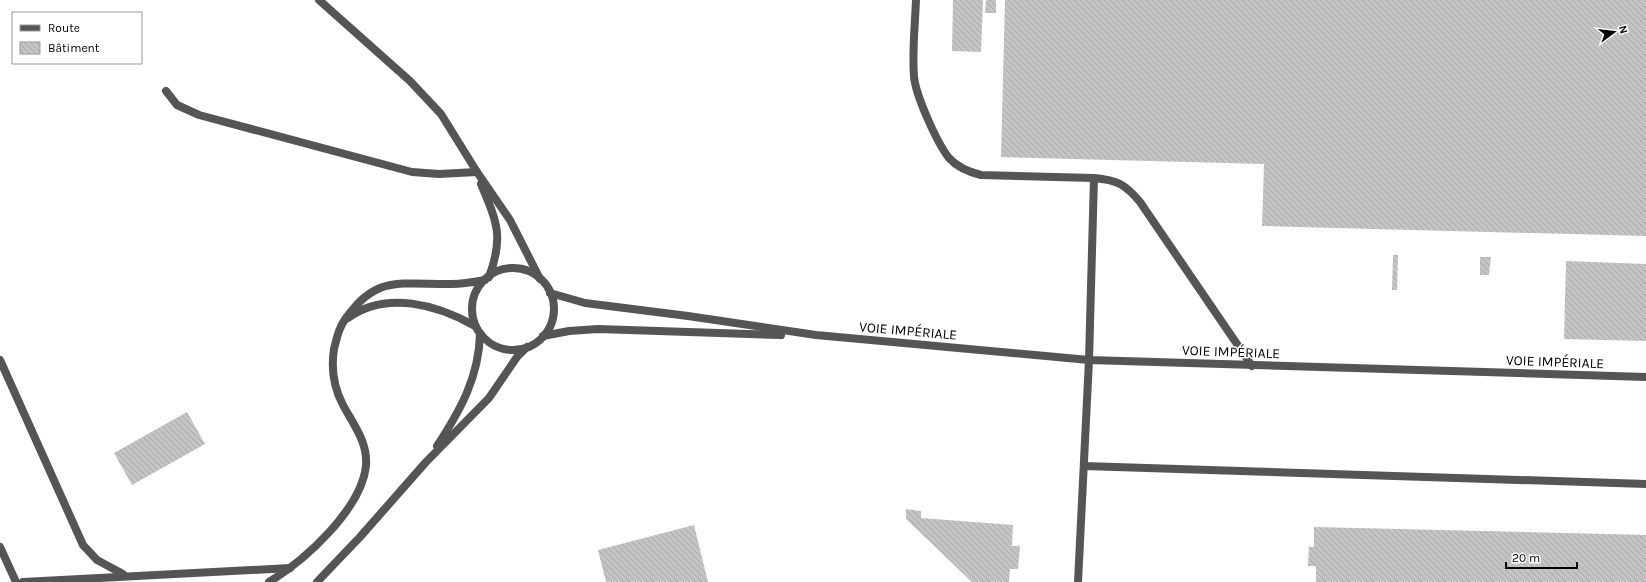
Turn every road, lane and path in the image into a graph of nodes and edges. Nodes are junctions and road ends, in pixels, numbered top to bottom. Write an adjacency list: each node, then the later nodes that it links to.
1 (319, 0): 4 (street)
2 (916, 0): 5 (street)
3 (166, 91): 4 (street)
4 (477, 172): 6 (street); 7 (street)
5 (1094, 178): 16 (street); 17 (street)
6 (487, 278): 7 (street); 9 (street); 10 (street)
7 (540, 279): 8 (street)
8 (550, 293): 12 (street, VOIE IMPÉRIALE); 13 (street)
9 (342, 322): 10 (street); 23 (street)
10 (476, 326): 11 (street)
11 (480, 334): 14 (street); 19 (street)
12 (816, 335): 13 (street, VOIE IMPÉRIALE); 16 (street, VOIE IMPÉRIALE)
13 (543, 336): 14 (street)
14 (527, 347): 19 (street)
15 (0, 360): 24 (street)
16 (1089, 360): 17 (street, VOIE IMPÉRIALE); 20 (street)
17 (1252, 366): 18 (street, VOIE IMPÉRIALE)
18 (1646, 377)
19 (426, 462): 28 (street)
20 (1084, 466): 21 (street); 29 (street)
21 (1646, 484)
22 (0, 547): 25 (street)
23 (290, 568): 24 (street); 27 (street)
24 (127, 575): 26 (street)
25 (16, 582)
26 (24, 582)
27 (269, 582)
28 (317, 582)
29 (1078, 582)

